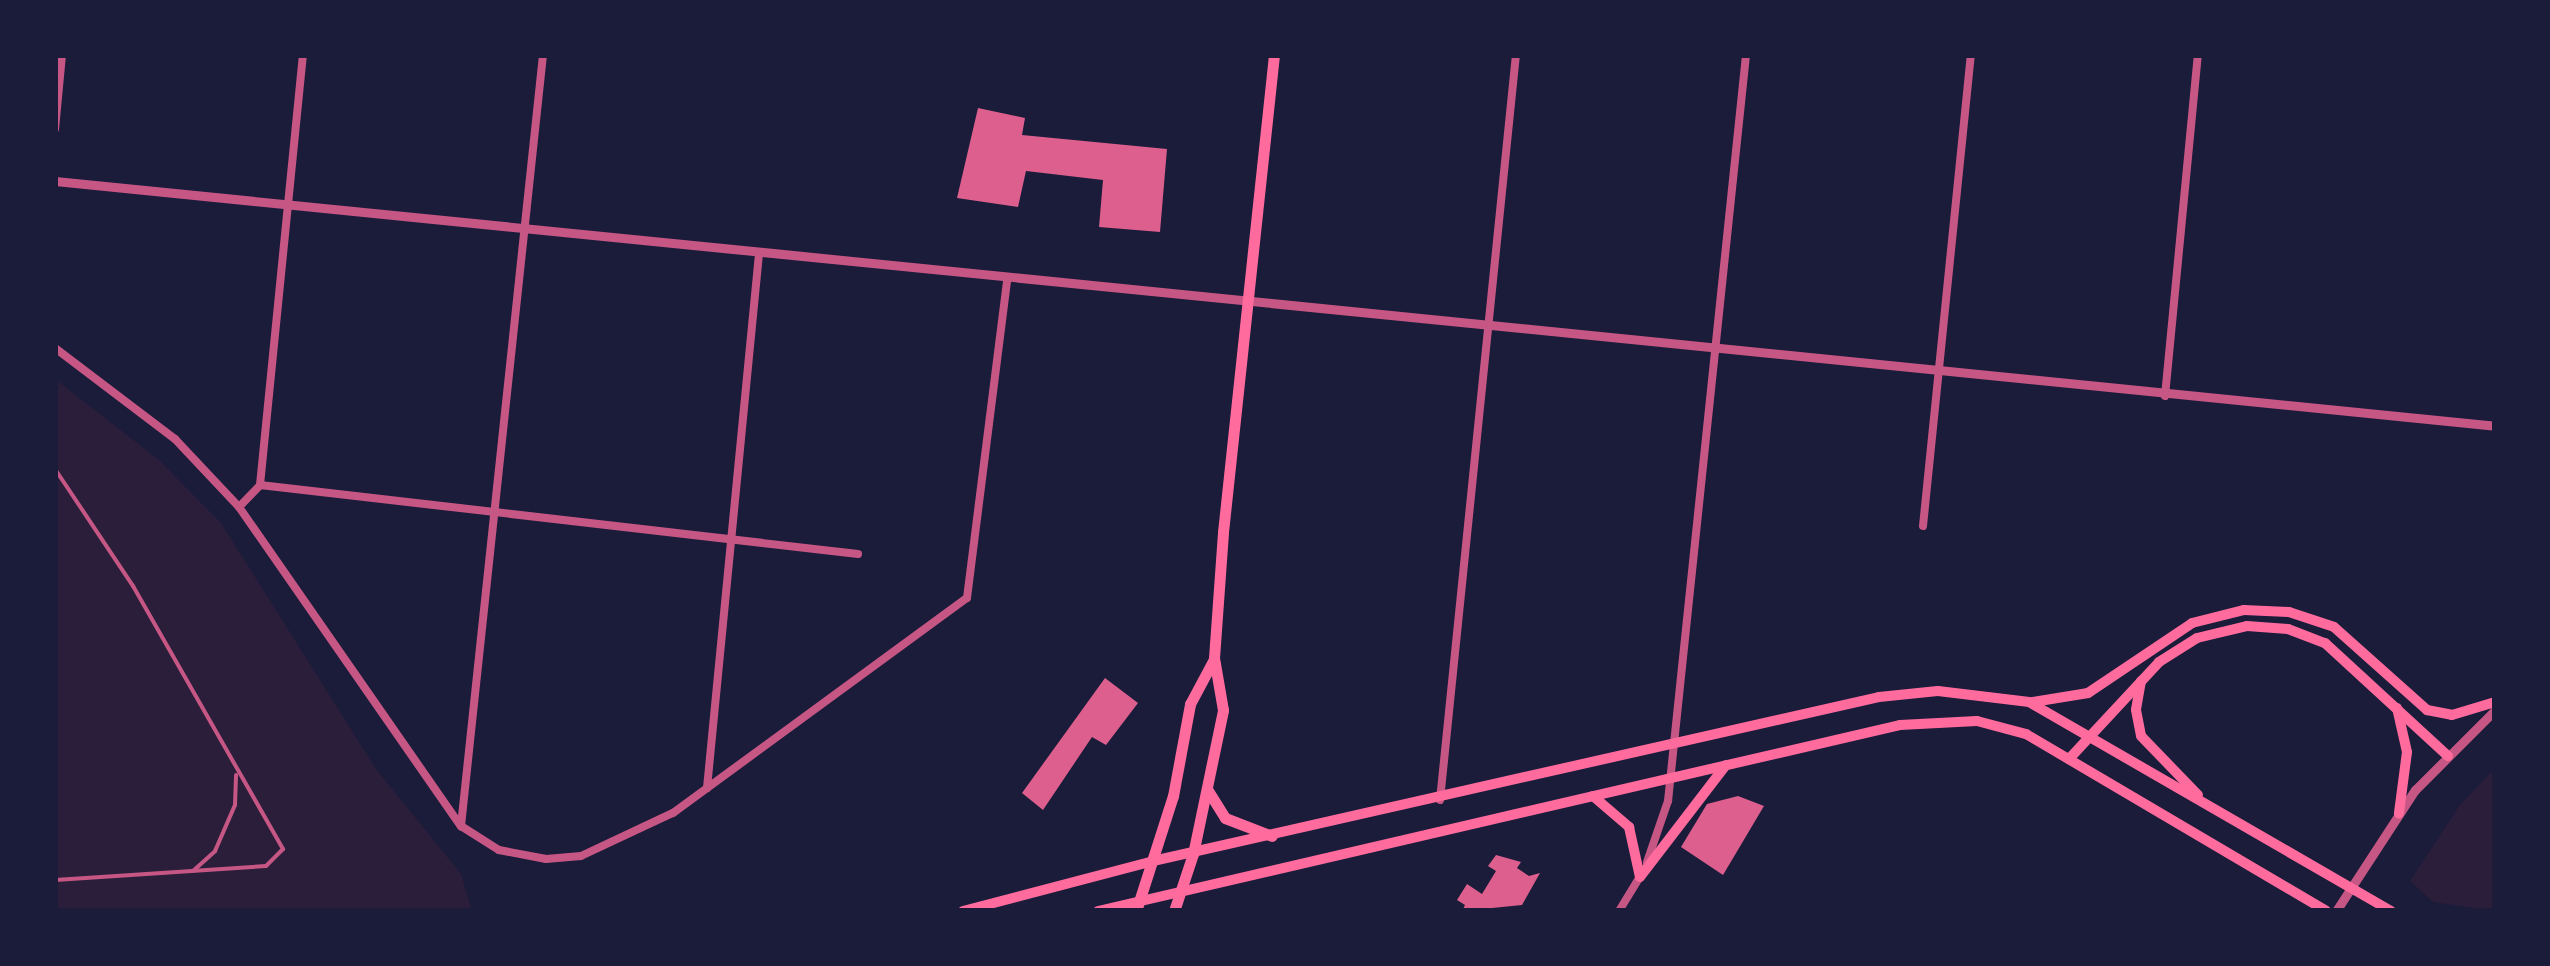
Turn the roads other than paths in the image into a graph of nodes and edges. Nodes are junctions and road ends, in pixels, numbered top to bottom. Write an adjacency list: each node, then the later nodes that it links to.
1 (62, 55): 9 (street)
2 (303, 55): 11 (street)
3 (543, 55): 12 (street)
4 (1274, 55): 15 (highway)
5 (1516, 55): 16 (street)
6 (1746, 55): 18 (street)
7 (1971, 55): 19 (street)
8 (2198, 55): 20 (street)
9 (55, 130)
10 (55, 180): 11 (street)
11 (288, 204): 12 (street); 23 (street)
12 (525, 228): 13 (street); 25 (street)
13 (760, 254): 14 (street); 27 (street)
14 (1007, 280): 15 (street); 43 (street)
15 (1248, 302): 16 (street); 29 (highway)
16 (1488, 327): 18 (street); 47 (street)
17 (55, 348): 24 (street)
18 (1716, 350): 19 (street); 36 (street)
19 (1937, 374): 20 (street); 26 (street)
20 (2165, 396): 21 (street)
21 (2492, 428)
22 (55, 469): 41 (lane)
23 (260, 486): 24 (street); 25 (street)
24 (239, 507): 50 (street)
25 (494, 512): 27 (street); 50 (street)
26 (1923, 526)
27 (734, 540): 28 (street); 43 (street)
28 (858, 554)
29 (1214, 658): 44 (highway); 53 (highway)
30 (2142, 677): 33 (main road); 35 (main road); 48 (main road)
31 (2029, 702): 32 (main road); 35 (main road); 36 (main road)
32 (2495, 702)
33 (2397, 707): 38 (main road); 49 (main road)
34 (2495, 710): 38 (street)
35 (2090, 735): 39 (main road); 48 (main road)
36 (1673, 746): 42 (street); 47 (main road)
37 (55, 747): 45 (lane)
38 (2448, 756): 49 (street)
39 (2069, 760): 40 (main road); 63 (main road)
40 (1727, 764): 42 (main road); 55 (main road)
41 (236, 771): 54 (lane); 54 (lane)
42 (1670, 777): 46 (main road); 55 (street)
43 (707, 788): 50 (street)
44 (1207, 788): 51 (highway); 52 (highway)
45 (55, 795)
46 (1593, 796): 55 (main road); 57 (main road)
47 (1440, 800): 51 (main road)
48 (2213, 809): 65 (main road)
49 (2399, 813): 64 (street)
50 (460, 826)
51 (1272, 836): 52 (main road)
52 (1193, 854): 53 (main road); 57 (highway)
53 (1153, 861): 58 (highway); 59 (main road)
54 (192, 872): 56 (lane)
55 (1640, 876): 62 (street)
56 (55, 880)
57 (1180, 894): 58 (main road); 61 (highway)
58 (1139, 906): 60 (main road)
59 (963, 911)
60 (1098, 911)
61 (1174, 911)
62 (1619, 911)
63 (2326, 911)
64 (2336, 911)
65 (2391, 911)

